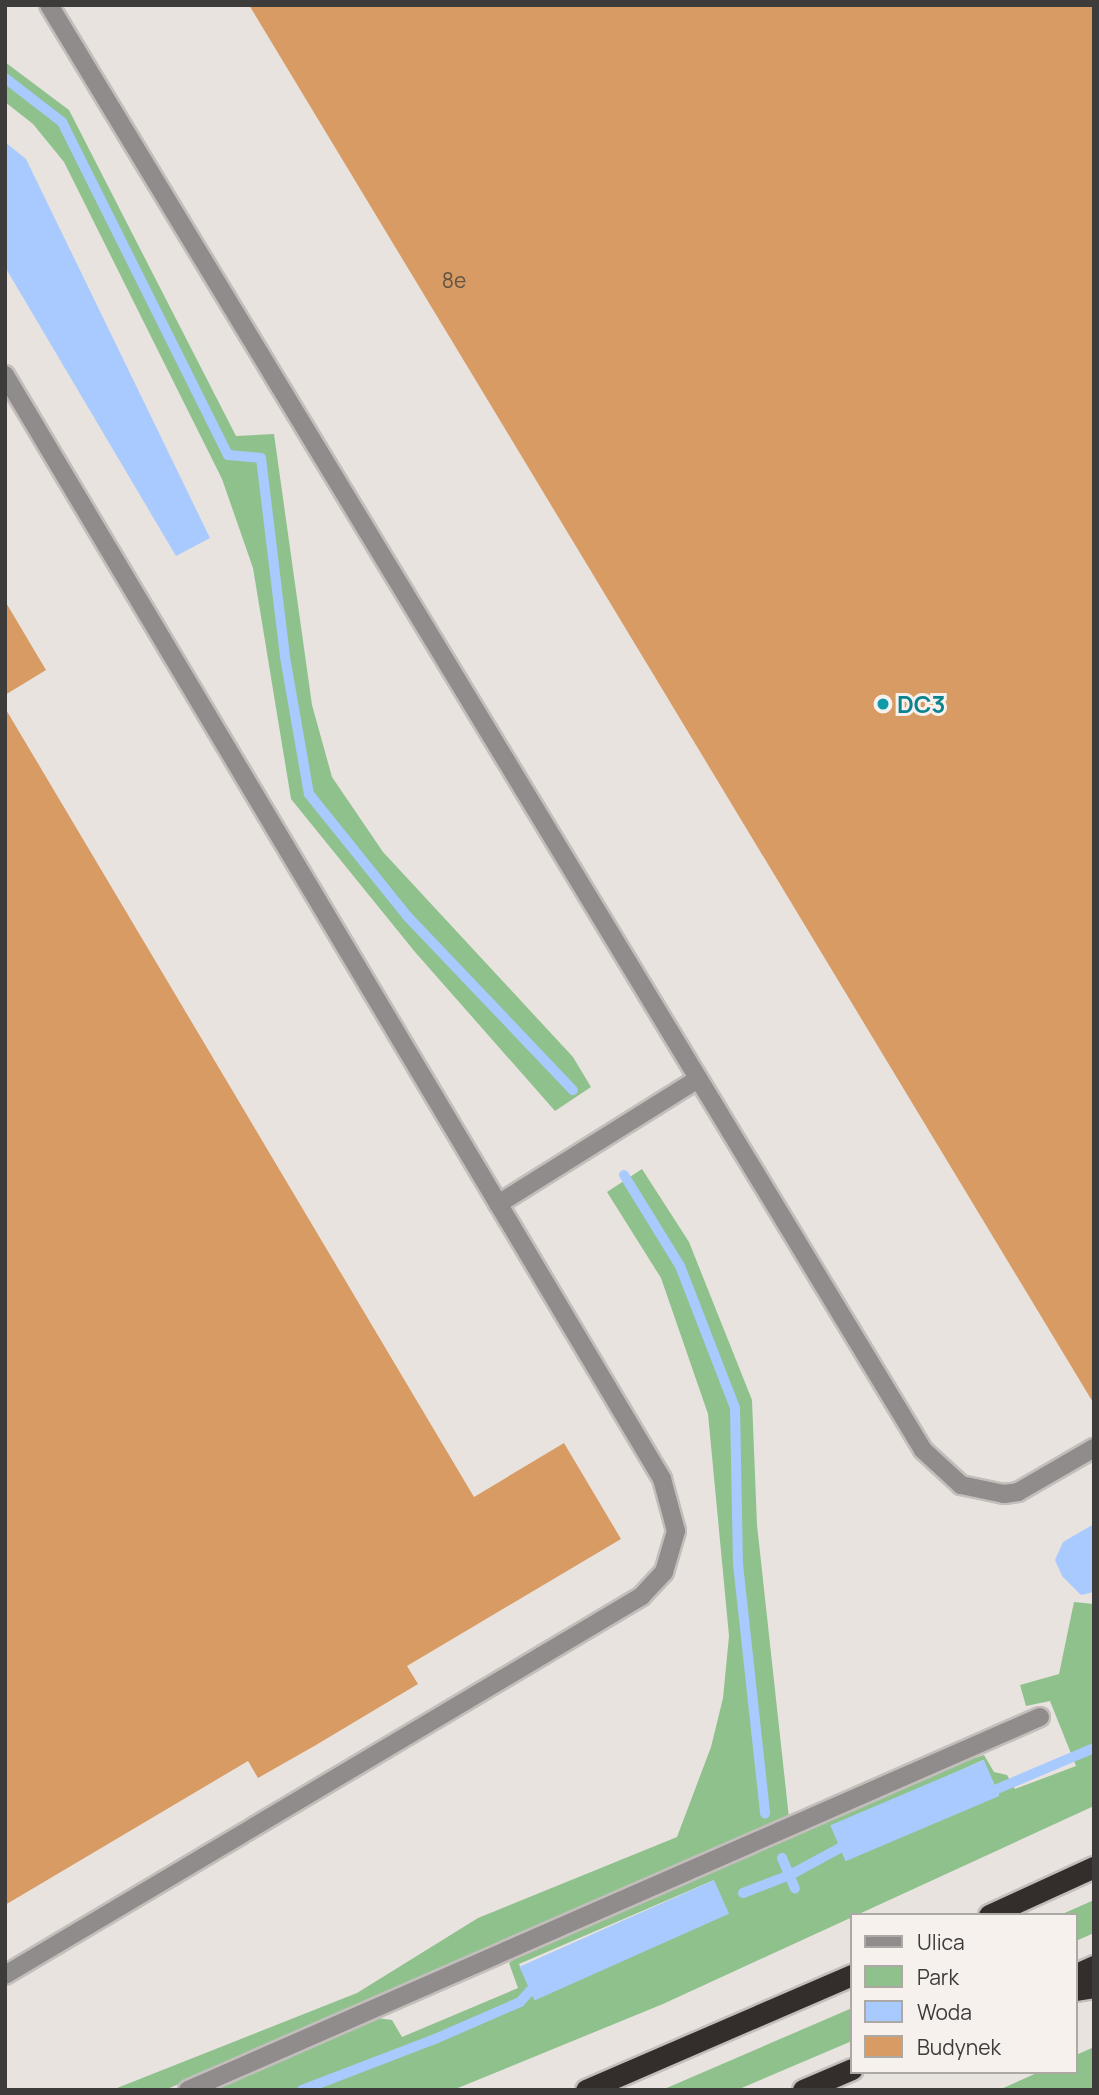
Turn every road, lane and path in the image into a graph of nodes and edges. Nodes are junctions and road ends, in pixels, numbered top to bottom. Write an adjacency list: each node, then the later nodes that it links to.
1 (49, 5): 3 (lane)
2 (5, 375): 4 (lane)
3 (698, 1079): 4 (lane); 5 (lane)
4 (498, 1204): 11 (lane)
5 (1094, 1448)
6 (1040, 1717): 14 (lane)
7 (1094, 1867): 8 (highway)
8 (993, 1913)
9 (1094, 1966): 10 (highway)
10 (1078, 1973)
11 (5, 1975)
12 (850, 1976): 15 (highway)
13 (850, 2070): 16 (highway)
14 (188, 2090)
15 (586, 2090)
16 (803, 2090)

